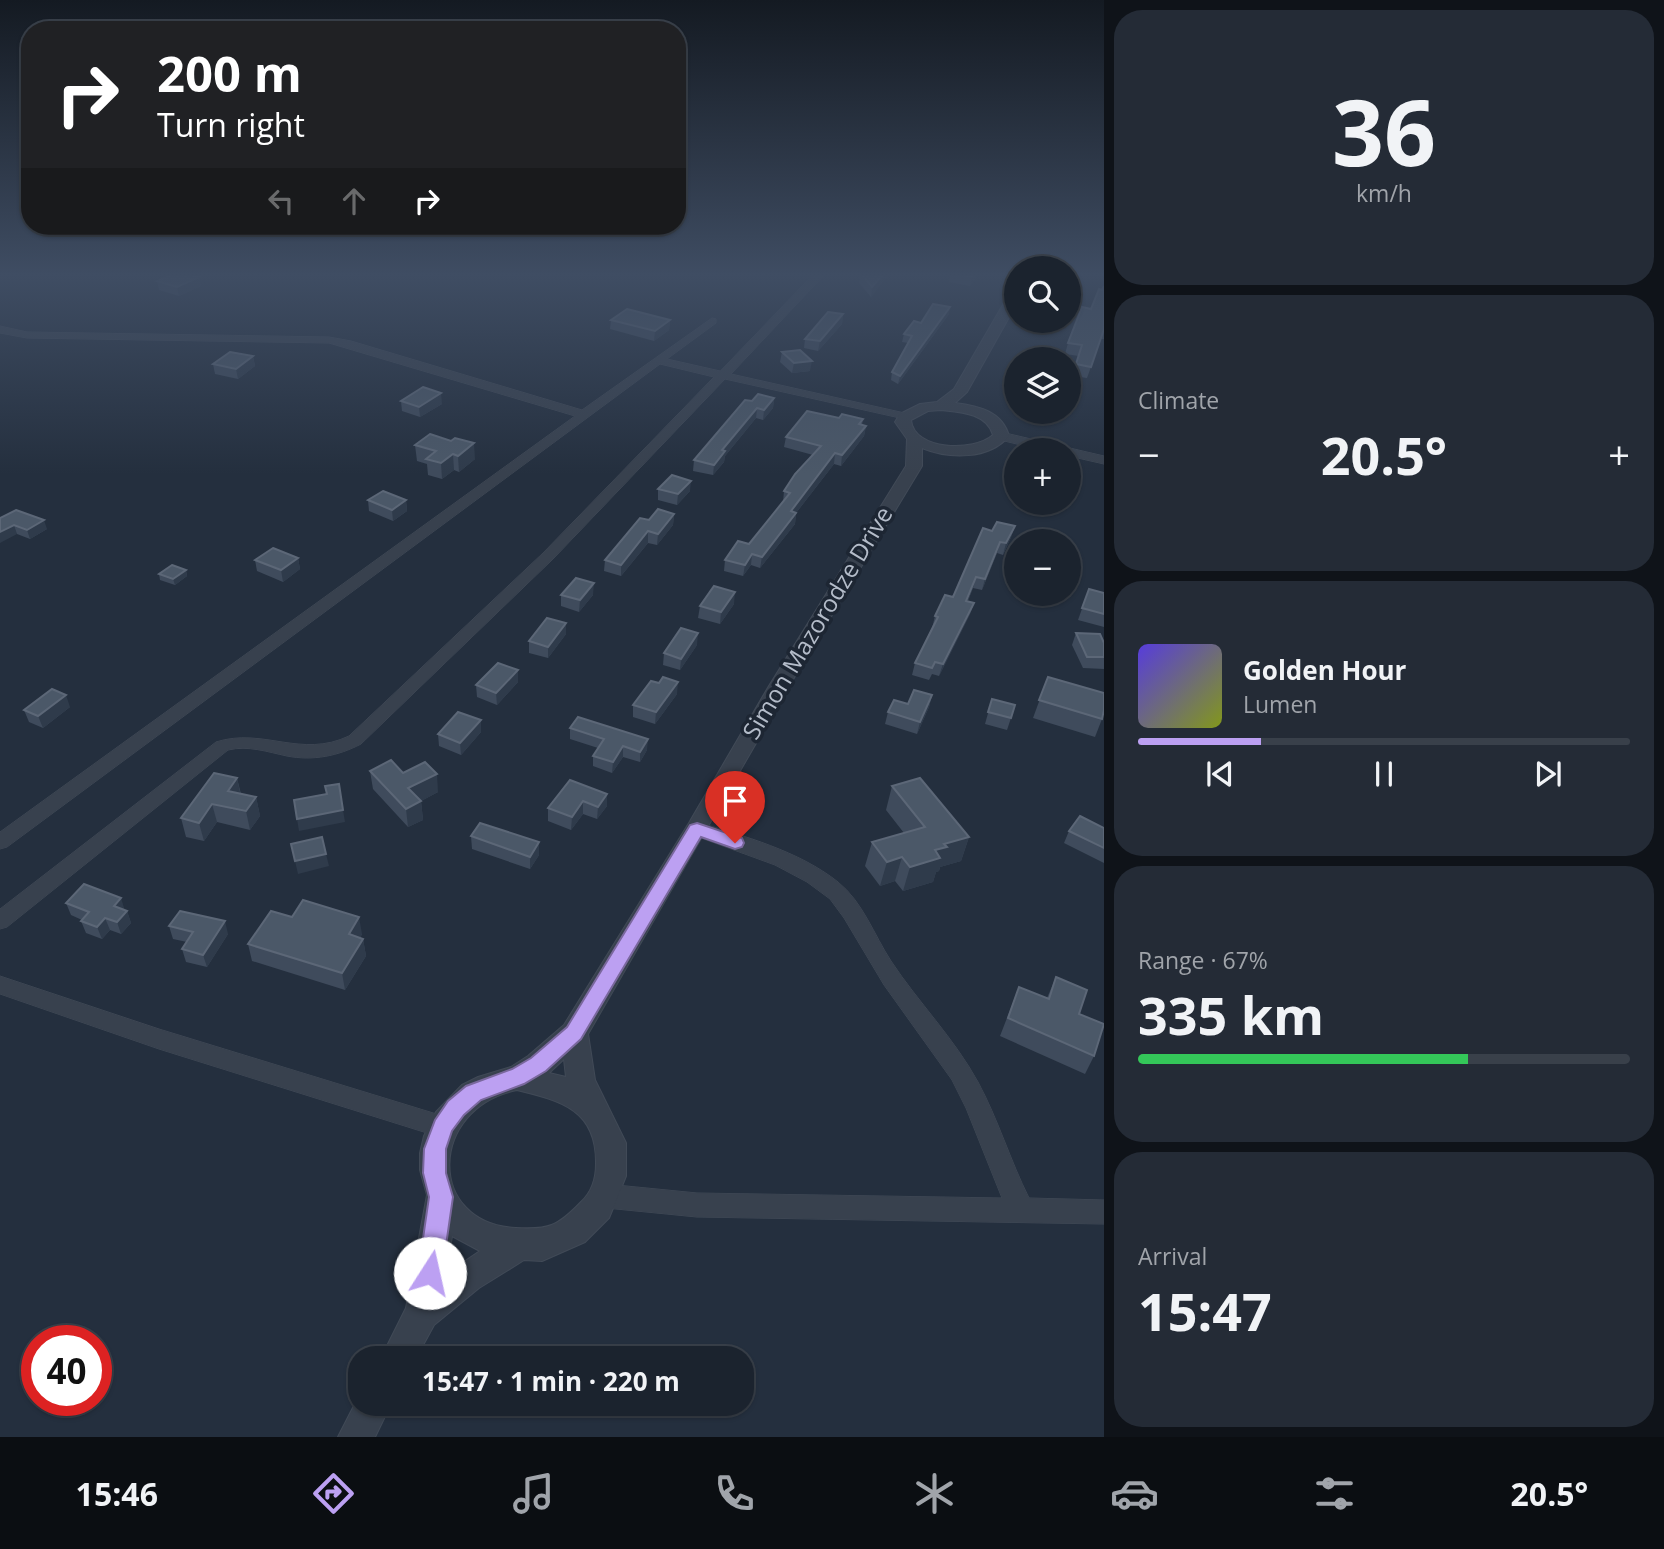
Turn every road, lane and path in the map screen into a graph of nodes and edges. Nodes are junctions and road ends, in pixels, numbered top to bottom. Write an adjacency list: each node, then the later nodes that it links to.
1 (329, 340): 10 (street)
2 (687, 340): 5 (street)
3 (758, 340): 6 (street)
4 (989, 340): 7 (street)
5 (660, 361): 6 (street); 10 (street)
6 (725, 375): 11 (street); 21 (street)
7 (960, 392): 8 (street); 9 (street)
8 (941, 406): 9 (street); 11 (street)
9 (968, 410): 12 (street)
10 (586, 415): 20 (street)
11 (905, 417): 14 (street, Simon Mazorodze Drive)
12 (1001, 436): 13 (street); 15 (street)
13 (1009, 438)
14 (915, 439): 15 (street); 18 (street, Simon Mazorodze Drive)
15 (950, 450): 18 (street)
16 (1081, 455): 17 (street)
17 (1104, 460)
18 (914, 466): 19 (street, Simon Mazorodze Drive)
19 (697, 829): 23 (street, Simon Mazorodze Drive); 29 (street)
20 (0, 842)
21 (0, 922)
22 (0, 985): 26 (street)
23 (574, 1033): 24 (street, Simon Mazorodze Drive); 25 (street, Simon Mazorodze Drive)
24 (517, 1078): 25 (street, Simon Mazorodze Drive); 26 (street, Simon Mazorodze Drive)
25 (590, 1104): 27 (street, Simon Mazorodze Drive)
26 (443, 1127): 28 (street, Simon Mazorodze Drive)
27 (606, 1196): 29 (street); 31 (street, Simon Mazorodze Drive)
28 (441, 1197): 31 (street, Simon Mazorodze Drive); 32 (street, Simon Mazorodze Drive)
29 (1020, 1210): 30 (street)
30 (1104, 1212)
31 (515, 1247): 32 (street, Simon Mazorodze Drive)
32 (422, 1313): 33 (street, Simon Mazorodze Drive)
33 (404, 1346)
34 (367, 1416): 35 (street)
35 (356, 1437)

